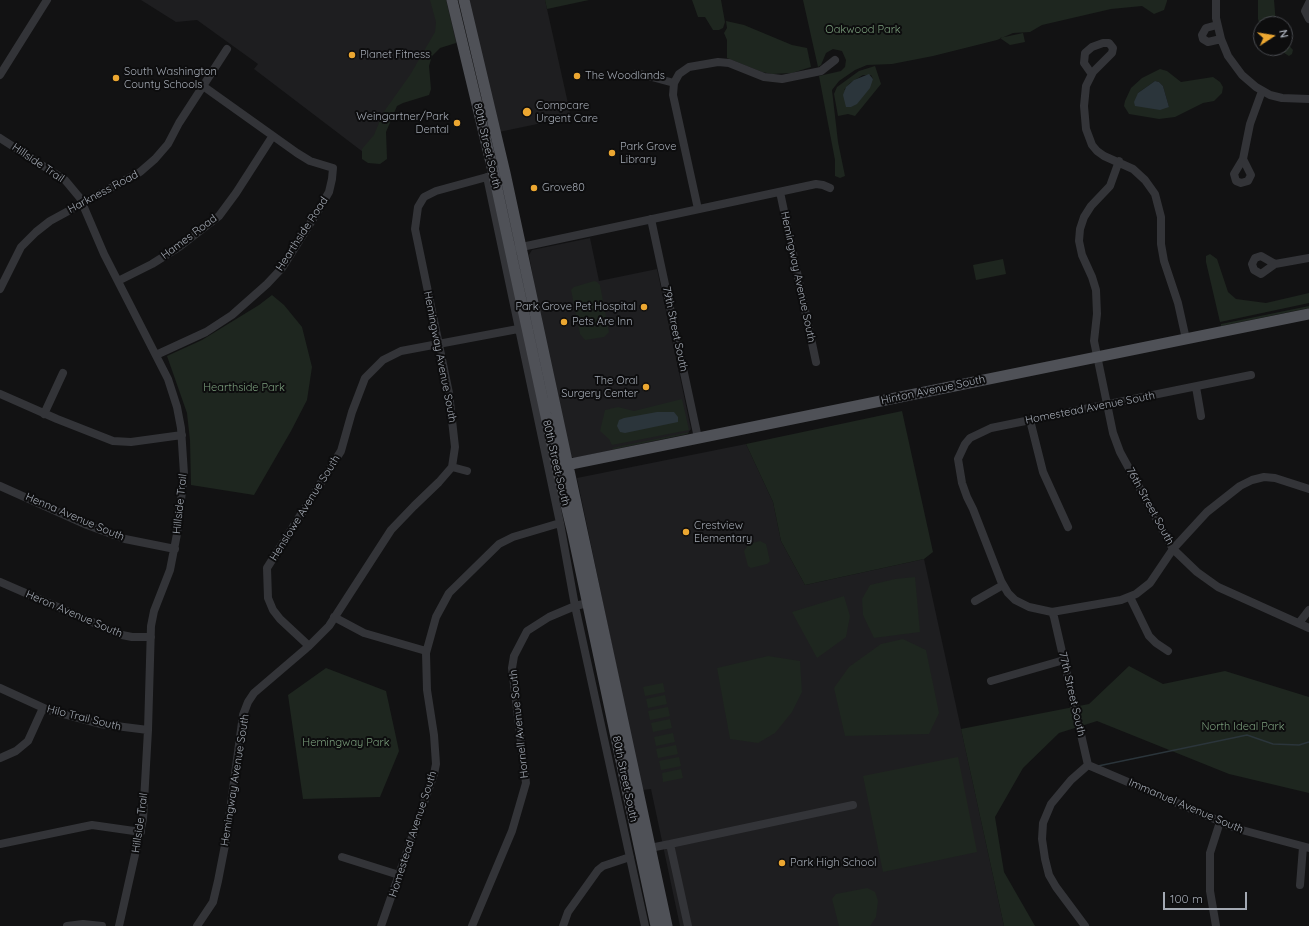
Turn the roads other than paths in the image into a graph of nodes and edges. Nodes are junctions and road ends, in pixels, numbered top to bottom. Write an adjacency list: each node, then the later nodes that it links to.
1 (47, 0): 13 (street)
2 (452, 0): 22 (main road, 80th Street South)
3 (464, 0): 22 (main road, 80th Street South)
4 (1216, 0): 7 (street)
5 (1309, 4): 6 (street)
6 (1309, 19)
7 (1217, 25): 8 (street); 8 (street)
8 (1221, 39): 16 (street)
9 (227, 49): 15 (street, Harkness Road)
10 (835, 60): 14 (street)
11 (637, 73): 14 (street)
12 (1091, 73): 21 (street)
13 (0, 75)
14 (674, 83): 26 (street)
15 (203, 86): 18 (street); 25 (street, Harkness Road)
16 (1262, 91): 17 (street); 20 (street)
17 (1309, 99)
18 (272, 137): 32 (street, Hames Road); 38 (street, Hearthside Road)
19 (0, 138): 25 (street, Hillside Trail)
20 (1243, 159)
21 (1119, 161): 36 (street); 39 (street, 76th Street South)
22 (495, 175): 28 (main road, 80th Street South); 35 (street, 80th Street South); 37 (street, Hemingway Avenue South)
23 (830, 188): 24 (street)
24 (780, 192): 26 (street); 40 (street, Hemingway Avenue South)
25 (82, 204): 31 (street, Harkness Road); 32 (street, Hillside Trail)
26 (698, 210): 27 (street)
27 (651, 220): 28 (street); 50 (street, 79th Street South)
28 (515, 248): 51 (main road, 80th Street South)
29 (1309, 258): 30 (street)
30 (1276, 264)
31 (2, 278): 33 (street, Harkness Road)
32 (118, 281): 38 (street, Hillside Trail)
33 (0, 289)
34 (1309, 314): 36 (main road, Hinton Avenue South)
35 (518, 329): 37 (street, Henslowe Avenue South); 56 (street, 80th Street South)
36 (1186, 339): 39 (main road, Hinton Avenue South)
37 (439, 344): 52 (street, Hemingway Avenue South); 72 (street, Henslowe Avenue South)
38 (156, 355): 49 (street, Hillside Trail)
39 (1097, 357): 45 (street, 76th Street South); 50 (main road, Hinton Avenue South)
40 (816, 362)
41 (63, 373): 46 (street)
42 (1251, 375): 43 (street, Homestead Avenue South)
43 (1196, 387): 45 (street, Homestead Avenue South); 47 (street)
44 (0, 394): 46 (street)
45 (1107, 404): 48 (street, Homestead Avenue South); 59 (street, 76th Street South)
46 (44, 414): 49 (street)
47 (1202, 416)
48 (1030, 420): 57 (street); 61 (street, Homestead Avenue South)
49 (182, 436): 58 (street, Hillside Trail)
50 (698, 438): 51 (main road, Hinton Avenue South)
51 (562, 466): 64 (main road, 80th Street South); 88 (main road, 80th Street South)
52 (452, 467): 53 (street); 68 (street, Hemingway Avenue South)
53 (467, 471)
54 (0, 486): 58 (street, Henna Avenue South)
55 (1309, 489): 59 (street)
56 (560, 523): 65 (street, 80th Street South); 73 (street, Homestead Avenue South)
57 (1068, 527)
58 (175, 548): 71 (street, Hillside Trail)
59 (1174, 549): 62 (street); 69 (street, 76th Street South)
60 (0, 582): 71 (street, Heron Avenue South)
61 (1003, 585): 63 (street); 67 (street)
62 (1130, 597): 67 (street); 74 (street)
63 (975, 601)
64 (588, 604): 65 (street, Hornell Avenue South); 90 (main road, 80th Street South)
65 (575, 606): 90 (street, 80th Street South); 98 (street, Hornell Avenue South)
66 (1309, 610): 69 (street)
67 (1052, 612): 75 (street, 77th Street South)
68 (334, 617): 72 (street, Hemingway Avenue South); 73 (street)
69 (1299, 624): 70 (street, 76th Street South)
70 (1309, 628)
71 (151, 637): 79 (street, Hillside Trail)
72 (310, 646): 96 (street, Hemingway Avenue South)
73 (426, 651): 91 (street, Homestead Avenue South)
74 (1168, 651)
75 (1064, 660): 76 (street); 81 (street, 77th Street South)
76 (991, 681)
77 (0, 688): 78 (street, Hilo Trail South)
78 (43, 708): 79 (street, Hilo Trail South); 80 (street)
79 (148, 730): 84 (street, Hillside Trail)
80 (0, 758)
81 (1088, 765): 83 (street, Immanuel Avenue South); 104 (street)
82 (853, 805): 86 (street)
83 (1220, 822): 87 (street, Immanuel Avenue South); 105 (street)
84 (141, 832): 85 (street); 95 (street, Hillside Trail)
85 (0, 844)
86 (670, 844): 88 (street); 103 (street)
87 (1306, 847): 92 (street)
88 (650, 848): 90 (street); 102 (main road, 80th Street South)
89 (342, 857): 91 (street)
90 (636, 857): 99 (street); 100 (street, 80th Street South); 101 (main road, 80th Street South)
91 (399, 875): 97 (street, Homestead Avenue South)
92 (1300, 885)
93 (67, 926): 94 (street)
94 (102, 926)
95 (119, 926)
96 (197, 926)
97 (381, 926)
98 (472, 926)
99 (563, 926)
100 (645, 926)
101 (656, 926)
102 (667, 926)
103 (688, 926)
104 (1085, 926)
105 (1216, 926)

